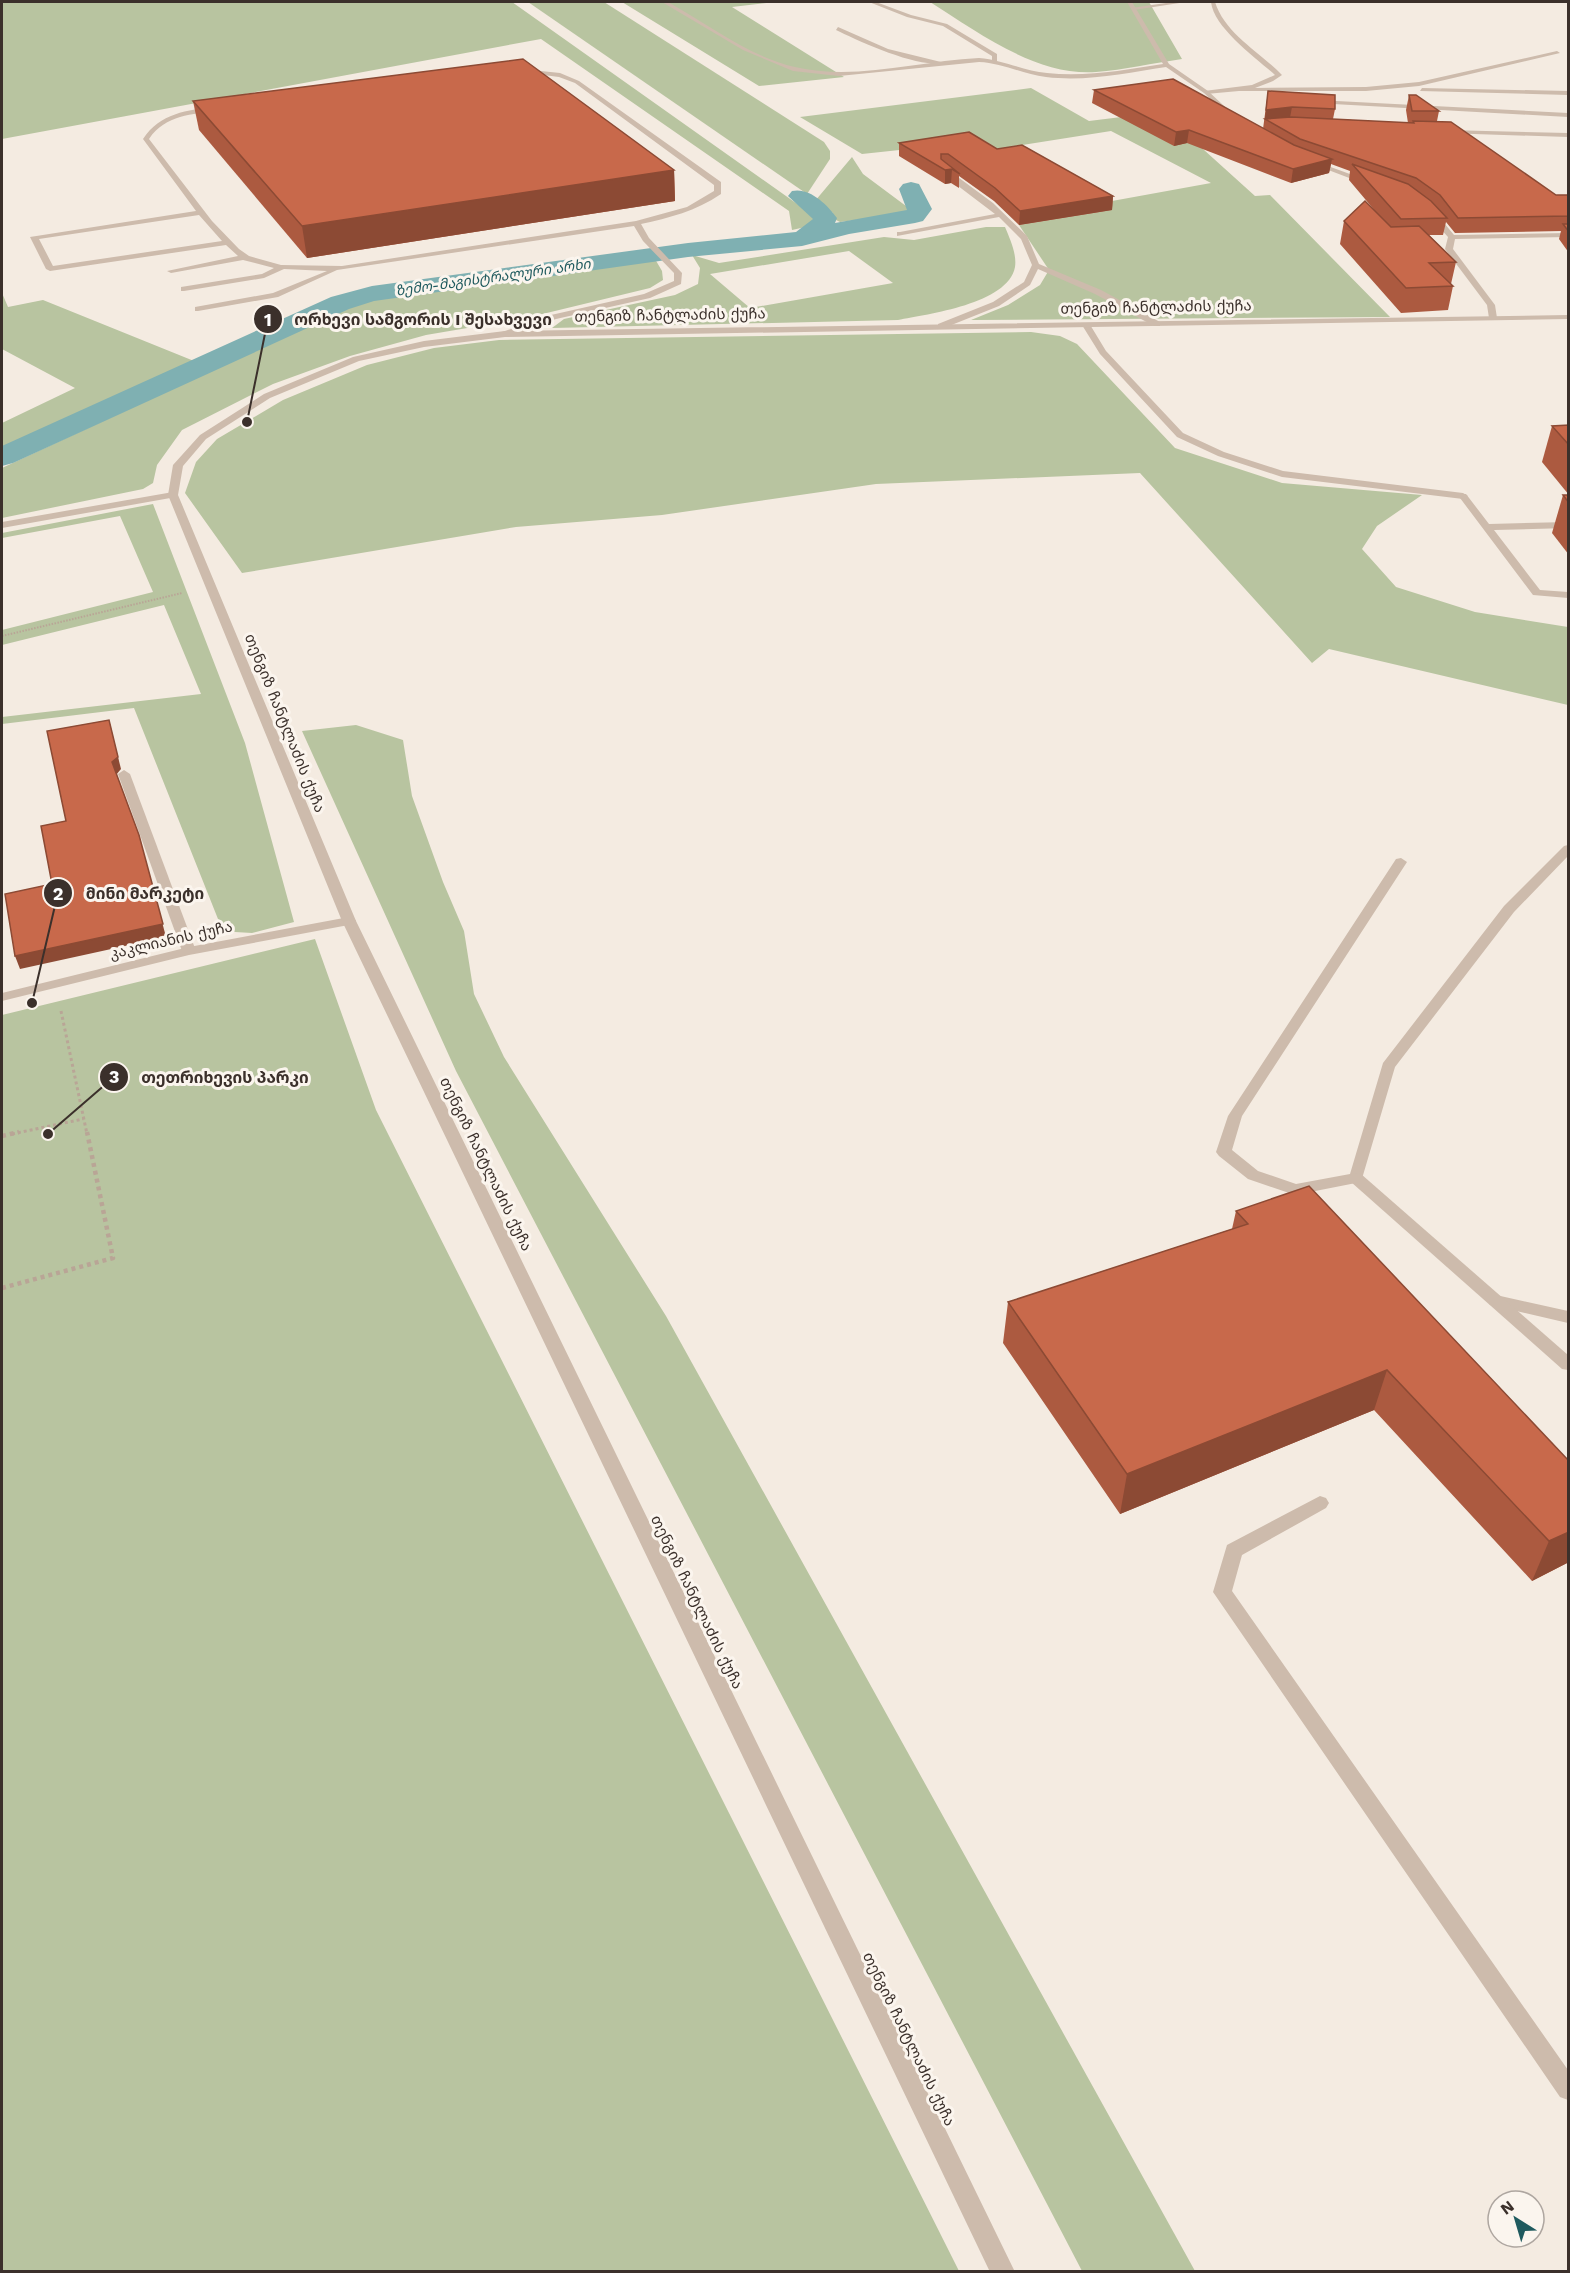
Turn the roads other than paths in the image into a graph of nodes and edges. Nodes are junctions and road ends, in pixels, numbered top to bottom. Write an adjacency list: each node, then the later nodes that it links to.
1 (665, 2): 9 (street)
2 (872, 2): 8 (street)
3 (1183, 2): 5 (street)
4 (1213, 2): 13 (street)
5 (1132, 5): 10 (street)
6 (838, 29): 9 (street)
7 (1557, 53): 12 (street)
8 (994, 61): 9 (street); 10 (street)
9 (938, 62)
10 (1167, 66): 14 (street)
11 (514, 72): 28 (street)
12 (1393, 87): 13 (street); 15 (street)
13 (1242, 90): 14 (street)
14 (1206, 92): 19 (street)
15 (1569, 93)
16 (1312, 101): 18 (street)
17 (220, 108): 26 (street)
18 (1569, 116)
19 (1242, 124)
20 (1437, 131): 21 (street)
21 (1569, 135)
22 (1306, 159): 24 (street)
23 (944, 170): 27 (street)
24 (1378, 186)
25 (1424, 209): 31 (street)
26 (203, 212): 32 (street); 32 (street)
27 (1000, 215): 29 (street); 34 (street)
28 (636, 223): 36 (street); 45 (street)
29 (900, 234)
30 (1569, 235): 31 (street)
31 (1452, 237): 41 (street)
32 (227, 243): 33 (street)
33 (245, 257): 35 (street); 37 (street)
34 (1036, 265): 42 (street); 44 (street)
35 (285, 266): 36 (street); 38 (street)
36 (342, 268): 39 (street)
37 (171, 271)
38 (184, 288)
39 (198, 309)
40 (1569, 317): 41 (street, თენგიზ ჩანტლაძის ქუჩა)
41 (1492, 318): 42 (street, თენგიზ ჩანტლაძის ქუჩა)
42 (1157, 324): 43 (street, თენგიზ ჩანტლაძის ქუჩა)
43 (1086, 325): 44 (street, თენგიზ ჩანტლაძის ქუჩა); 49 (street)
44 (941, 326): 45 (street, თენგიზ ჩანტლაძის ქუჩა)
45 (506, 334): 46 (street, თენგიზ ჩანტლაძის ქუჩა)
46 (173, 495): 47 (street); 54 (street, თენგიზ ჩანტლაძის ქუჩა)
47 (2, 525)
48 (1569, 525): 49 (street)
49 (1488, 527): 50 (street)
50 (1569, 595)
51 (124, 774): 55 (street)
52 (1569, 849): 57 (street)
53 (1401, 862): 57 (street)
54 (349, 921): 55 (street, კაკლიანის ქუჩა); 63 (street, თენგიზ ჩანტლაძის ქუჩა)
55 (189, 951): 56 (street, კაკლიანის ქუჩა)
56 (2, 997)
57 (1356, 1178): 58 (street)
58 (1496, 1301): 59 (street); 60 (street)
59 (1569, 1317)
60 (1569, 1364)
61 (1320, 1503): 62 (street)
62 (1569, 2089)
63 (1003, 2271)

